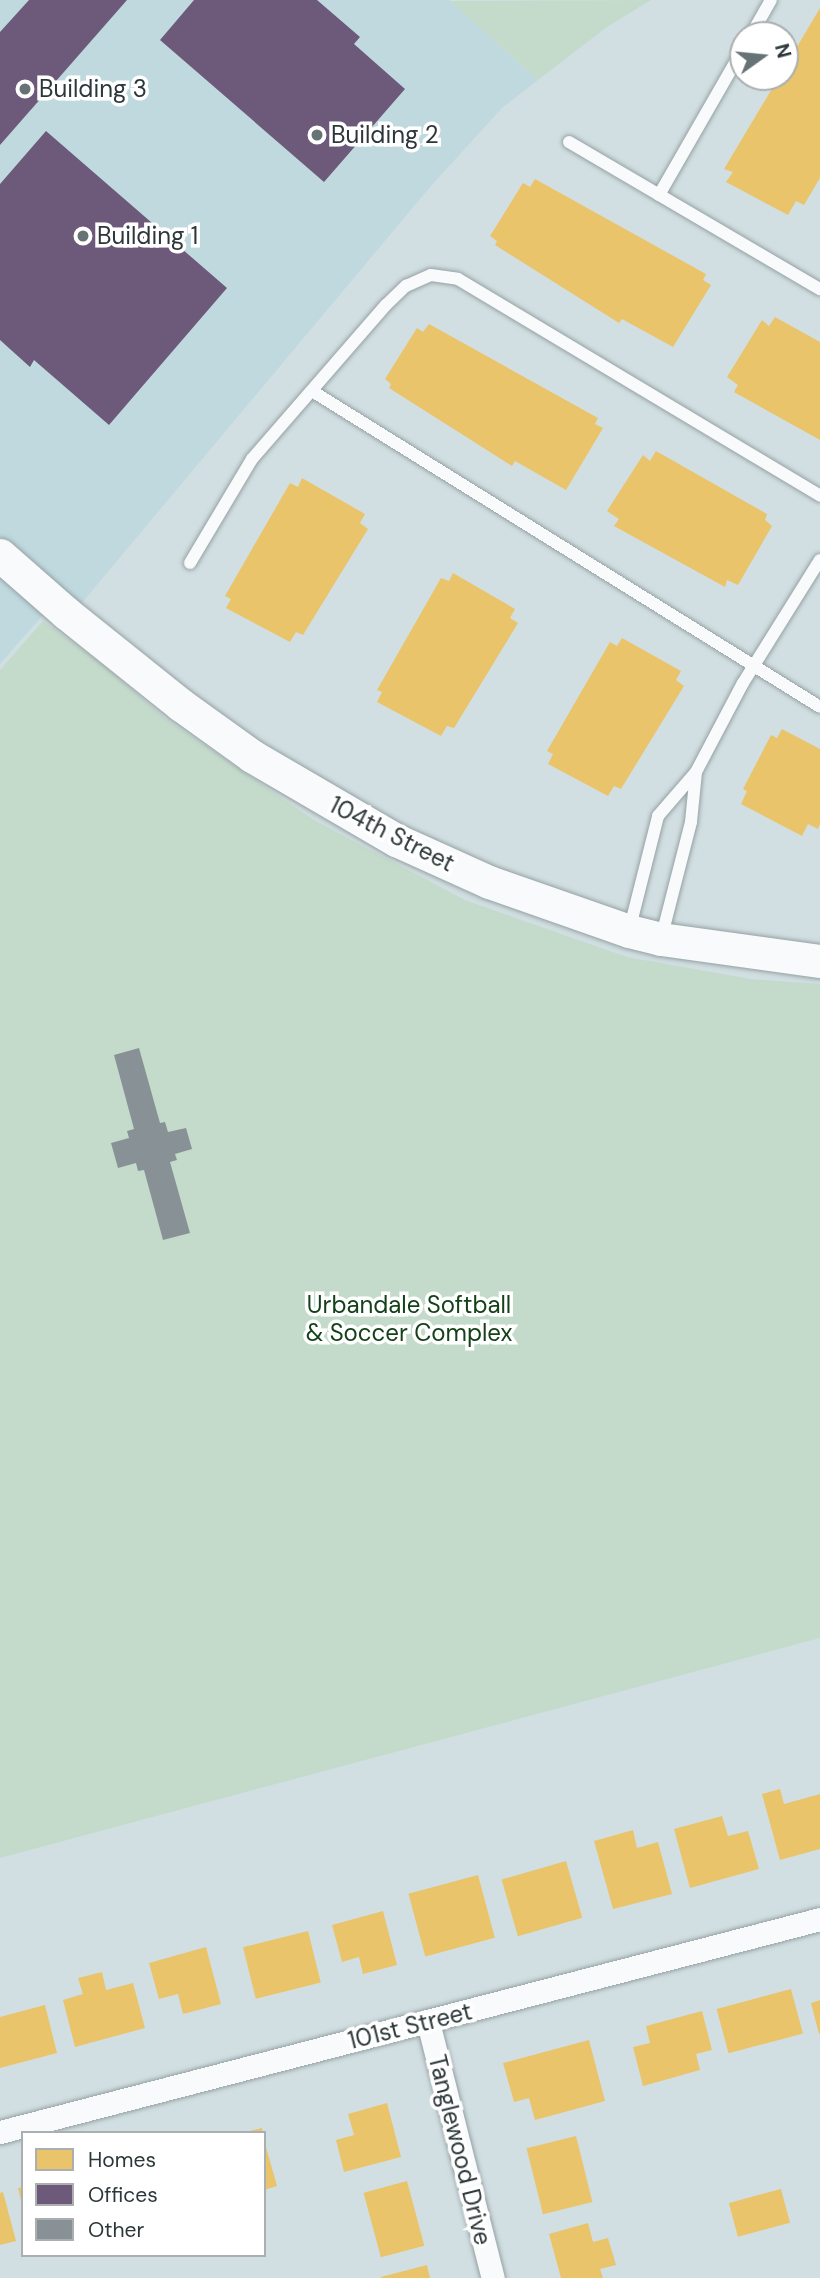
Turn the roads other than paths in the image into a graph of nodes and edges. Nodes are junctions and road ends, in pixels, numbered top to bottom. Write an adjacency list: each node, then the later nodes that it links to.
1 (772, 0): 2 (lane)
2 (759, 21)
3 (729, 74): 5 (lane)
4 (569, 142): 5 (lane)
5 (659, 195): 6 (lane)
6 (818, 282)
7 (312, 391): 8 (lane); 11 (lane); 12 (lane)
8 (820, 496)
9 (0, 555): 15 (street, 104th Street)
10 (820, 560): 12 (lane)
11 (190, 563)
12 (754, 665): 13 (lane); 14 (lane)
13 (820, 707)
14 (696, 772): 15 (lane); 16 (lane)
15 (629, 932): 16 (street, 104th Street)
16 (661, 939): 17 (street, 104th Street)
17 (820, 961)
18 (820, 1919): 19 (street, 101st Street)
19 (428, 2022): 20 (street, 101st Street); 21 (street, Tanglewood Drive)
20 (0, 2132)
21 (493, 2278)

